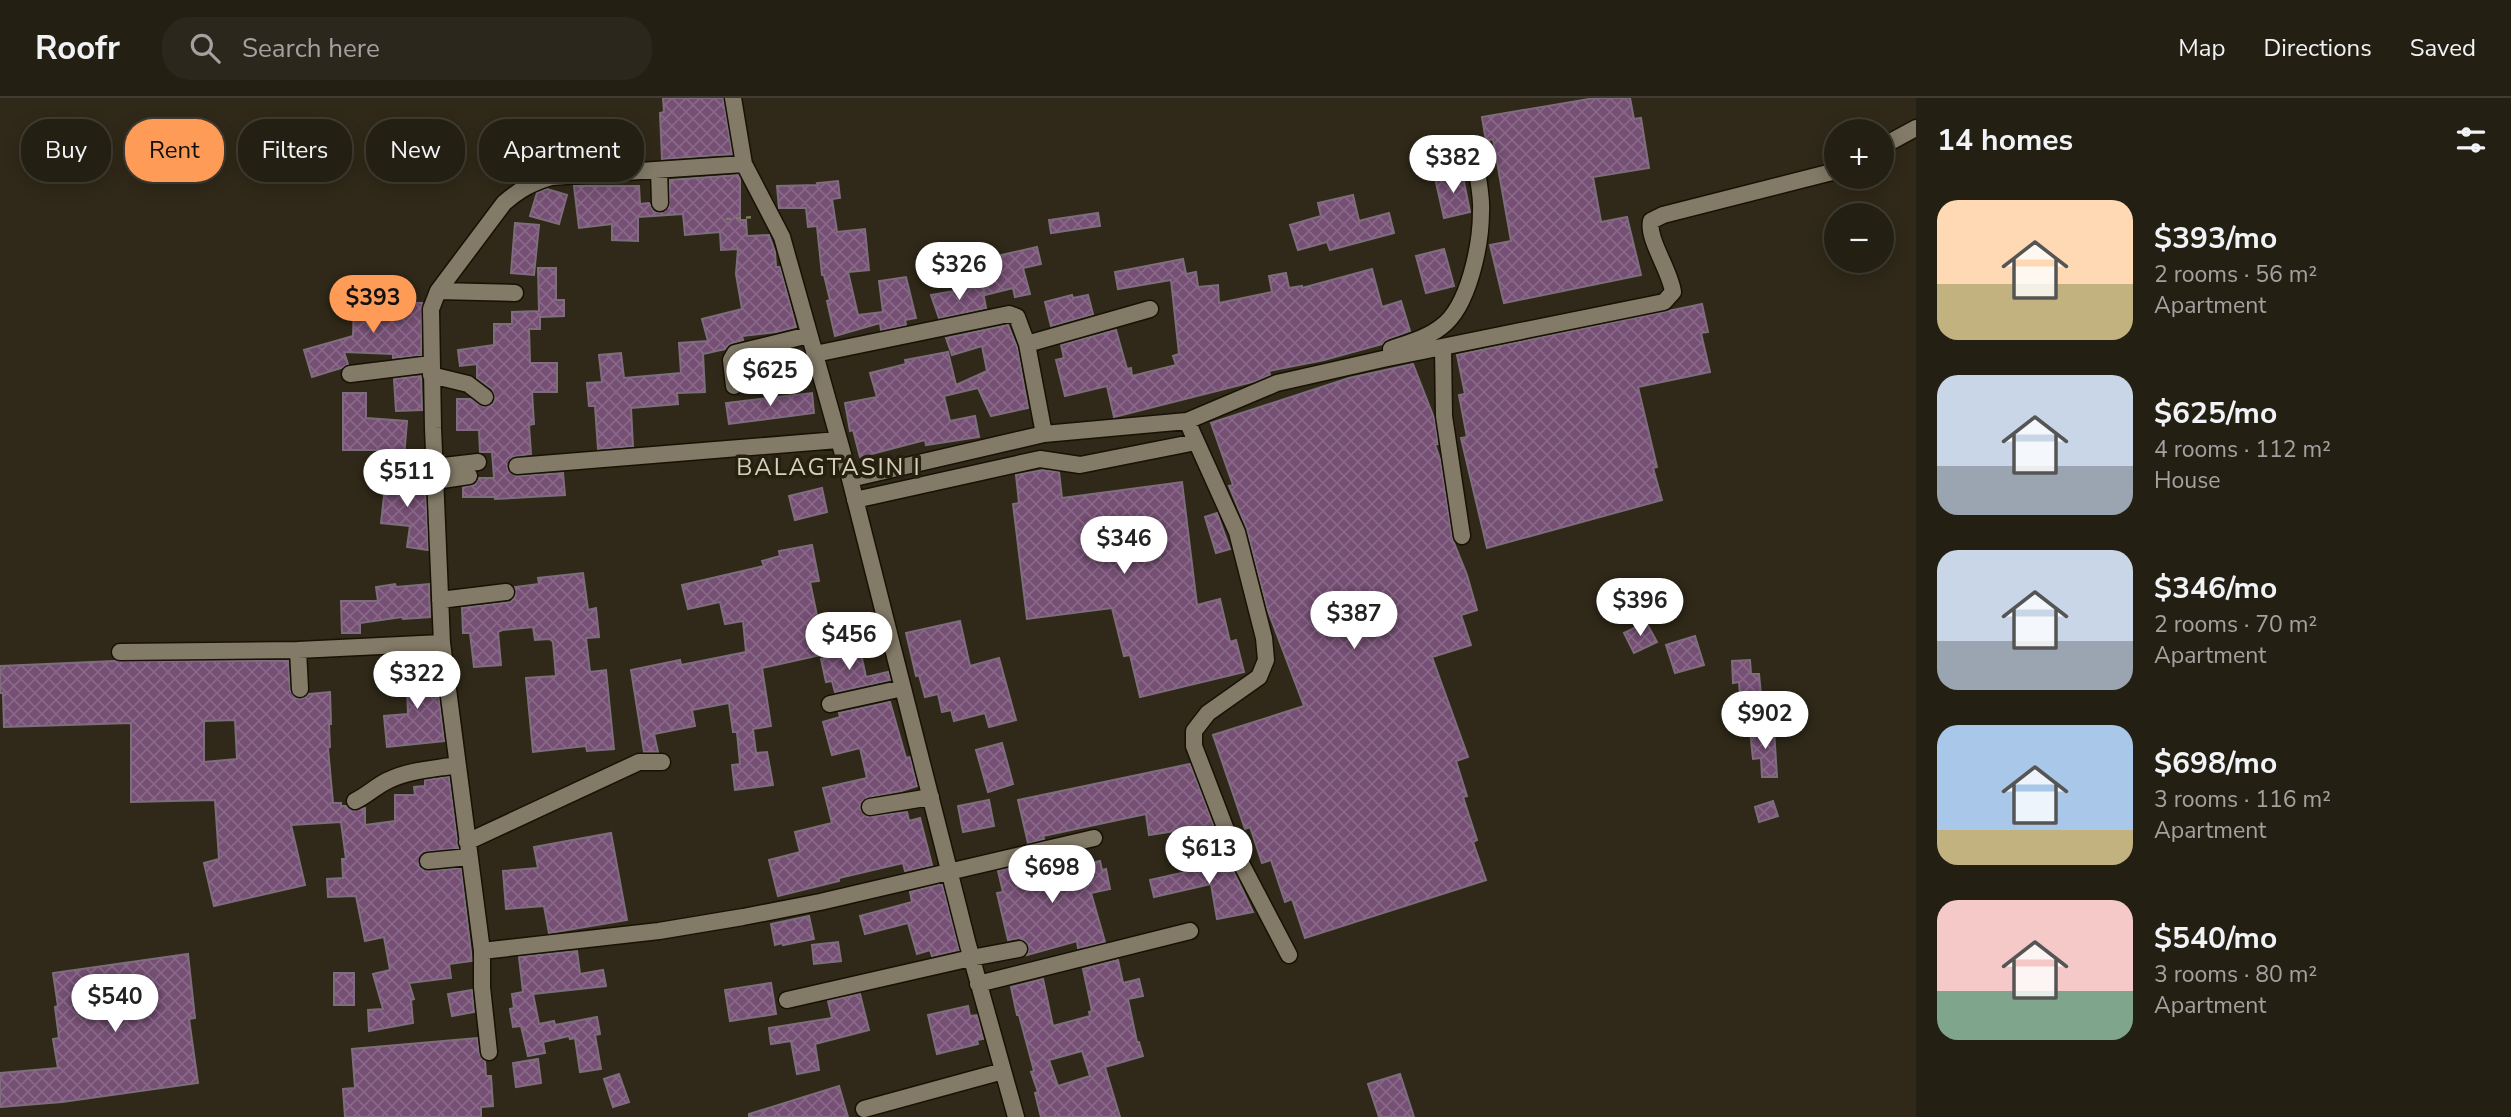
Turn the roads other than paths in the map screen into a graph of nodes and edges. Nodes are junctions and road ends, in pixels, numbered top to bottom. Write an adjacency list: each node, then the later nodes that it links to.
1 (733, 98): 4 (street)
2 (1916, 128): 3 (street)
3 (1894, 140)
4 (744, 164): 6 (street); 12 (street)
5 (1477, 168): 16 (street)
6 (659, 170): 8 (street); 9 (street)
7 (1824, 174): 14 (street)
8 (660, 202)
9 (438, 291): 10 (street); 17 (street)
10 (515, 293)
11 (1150, 309): 13 (street)
12 (809, 335): 15 (street); 19 (street)
13 (1027, 344): 15 (street); 22 (street)
14 (1443, 347): 16 (street); 30 (street)
15 (815, 354): 23 (street)
16 (1350, 366): 21 (street)
17 (431, 370): 18 (street); 20 (street); 27 (street)
18 (350, 374)
19 (734, 386)
20 (485, 397)
21 (1187, 421): 22 (street); 24 (street)
22 (1044, 434): 28 (street)
23 (838, 440): 25 (street); 28 (street)
24 (1196, 442): 29 (street); 51 (street)
25 (517, 466)
26 (473, 468): 27 (street)
27 (435, 474): 32 (street)
28 (850, 479): 29 (street)
29 (855, 500): 36 (street)
30 (1462, 536)
31 (506, 592): 32 (street)
32 (440, 600): 33 (street)
33 (442, 643): 34 (street); 40 (street)
34 (299, 650): 35 (street); 37 (street)
35 (120, 652)
36 (904, 688): 38 (street); 41 (street)
37 (300, 689)
38 (830, 704)
39 (662, 762): 45 (street)
40 (457, 765): 42 (street); 45 (street)
41 (931, 797): 43 (street); 47 (street)
42 (355, 801)
43 (870, 807)
44 (1094, 838): 47 (street)
45 (468, 849): 46 (street); 50 (street)
46 (428, 861)
47 (949, 871): 50 (street); 52 (street)
48 (1190, 931): 53 (street)
49 (1019, 949): 52 (street)
50 (482, 951): 55 (street)
51 (1289, 955)
52 (971, 958): 53 (street); 54 (street)
53 (978, 984): 56 (street)
54 (787, 1000)
55 (489, 1052)
56 (1003, 1071): 57 (street); 58 (street)
57 (864, 1109)
58 (1016, 1117)

